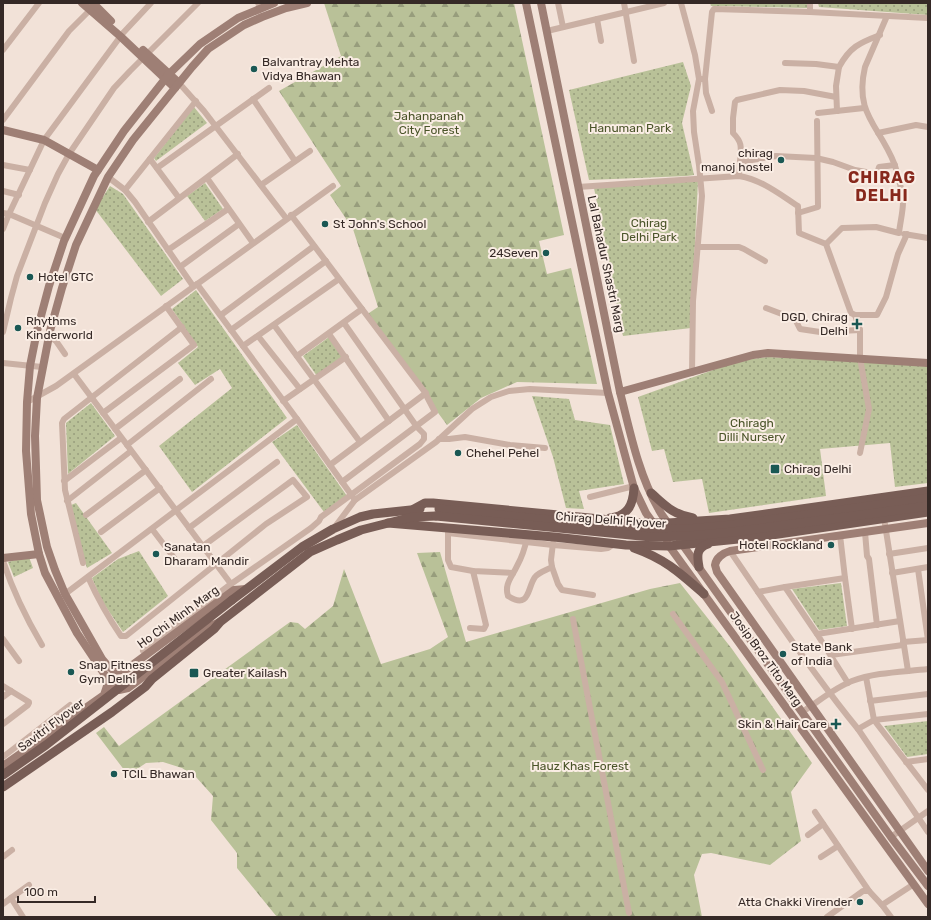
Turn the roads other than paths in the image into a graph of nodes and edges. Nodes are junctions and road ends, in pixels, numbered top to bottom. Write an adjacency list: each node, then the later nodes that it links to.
1 (39, 3): 26 (street)
2 (82, 3): 14 (street)
3 (151, 3): 23 (street)
4 (198, 3): 27 (street)
5 (274, 3): 15 (street)
6 (306, 3): 33 (street)
7 (526, 3): 125 (street, Lal Bahadur Shastri Marg)
8 (541, 3): 22 (street, Lal Bahadur Shastri Marg)
9 (558, 3): 21 (street)
10 (624, 3): 16 (street)
11 (664, 3): 16 (street)
12 (681, 3): 32 (street)
13 (810, 3): 17 (street)
14 (93, 5): 23 (street); 42 (street)
15 (259, 6): 31 (street)
16 (625, 12): 20 (street); 28 (street)
17 (810, 12): 18 (street); 32 (street)
18 (887, 16): 19 (street); 24 (street)
19 (928, 18)
20 (597, 19): 21 (street); 25 (street)
21 (563, 27): 22 (street)
22 (546, 31): 67 (street, Lal Bahadur Shastri Marg)
23 (122, 34): 27 (street); 48 (street)
24 (880, 35): 30 (street); 38 (street)
25 (601, 41)
26 (3, 50)
27 (145, 55): 31 (street); 50 (street)
28 (634, 61)
29 (786, 63): 30 (street)
30 (838, 67): 35 (street)
31 (167, 76): 33 (street); 60 (street)
32 (702, 79): 39 (street); 64 (street)
33 (177, 86): 37 (street); 62 (street)
34 (269, 88): 36 (street)
35 (836, 97): 40 (street); 55 (street)
36 (253, 99): 44 (street); 54 (street)
37 (196, 101): 44 (street); 53 (street)
38 (864, 108): 40 (street); 47 (street)
39 (712, 111)
40 (837, 111): 41 (street)
41 (818, 113)
42 (3, 120)
43 (817, 121): 52 (street)
44 (215, 126): 51 (street); 58 (street)
45 (928, 127): 47 (street)
46 (3, 130): 48 (street)
47 (878, 133): 57 (street)
48 (44, 140): 50 (street); 59 (street)
49 (310, 151): 54 (street)
50 (69, 154): 60 (street); 78 (street)
51 (238, 154): 63 (street); 65 (street)
52 (816, 158): 55 (street); 57 (street); 73 (street)
53 (150, 159): 58 (street); 68 (street)
54 (295, 161): 65 (street)
55 (740, 162): 61 (street)
56 (3, 165): 59 (street)
57 (895, 165): 80 (street)
58 (157, 168): 71 (street)
59 (30, 170): 70 (street)
60 (98, 170): 82 (street)
61 (738, 176): 64 (street); 73 (street)
62 (108, 177): 68 (street); 106 (street)
63 (206, 178): 71 (street); 72 (street)
64 (700, 178): 67 (street); 87 (street)
65 (261, 184): 75 (street)
66 (333, 186): 75 (street)
67 (578, 187): 123 (street, Lal Bahadur Shastri Marg)
68 (125, 190): 76 (street)
69 (3, 191): 70 (street)
70 (18, 195): 74 (street)
71 (179, 198): 76 (street)
72 (228, 209): 77 (street); 88 (street)
73 (798, 213): 85 (street)
74 (6, 214): 78 (street); 79 (street)
75 (289, 217): 84 (street); 86 (street)
76 (148, 222): 88 (street)
77 (239, 224): 84 (street); 91 (street)
78 (36, 226): 82 (street); 104 (street)
79 (3, 229)
80 (899, 233): 81 (street); 85 (street)
81 (907, 234): 83 (street); 98 (street)
82 (65, 238): 115 (street)
83 (928, 238)
84 (253, 244): 93 (street)
85 (826, 244): 98 (street)
86 (314, 246): 90 (street); 97 (street)
87 (698, 247): 89 (street); 117 (street)
88 (168, 250): 91 (street)
89 (765, 261)
90 (326, 262): 92 (street); 102 (street)
91 (180, 267): 93 (street)
92 (339, 279): 96 (street); 100 (street)
93 (195, 285): 94 (street); 97 (street)
94 (166, 306): 101 (street); 118 (street)
95 (766, 308): 103 (street)
96 (362, 309): 99 (street); 124 (street)
97 (221, 315): 102 (street)
98 (855, 315): 103 (street)
99 (344, 323): 105 (street); 130 (street)
100 (274, 325): 107 (street); 110 (street)
101 (182, 327): 126 (street); 131 (street)
102 (231, 330): 108 (street)
103 (860, 330): 112 (street)
104 (3, 332)
105 (329, 334): 110 (street); 111 (street)
106 (49, 336): 109 (street); 116 (street)
107 (258, 336): 108 (street); 122 (street)
108 (243, 346): 128 (street)
109 (65, 354)
110 (297, 356): 121 (street)
111 (346, 357): 121 (street); 133 (street)
112 (860, 358): 114 (street); 117 (street); 142 (street)
113 (3, 363): 115 (street)
114 (928, 363)
115 (30, 366): 116 (street); 129 (street)
116 (42, 367): 127 (street)
117 (692, 373): 123 (street)
118 (74, 374): 126 (street); 127 (street)
119 (180, 379): 135 (street)
120 (212, 379): 139 (street)
121 (314, 380): 122 (street); 138 (street)
122 (300, 389): 128 (street)
123 (620, 392): 151 (street, Lal Bahadur Shastri Marg)
124 (426, 393): 130 (street); 134 (street)
125 (608, 393): 137 (street); 148 (street, Lal Bahadur Shastri Marg)
126 (91, 397): 131 (street); 146 (street)
127 (37, 398): 129 (street); 209 (street)
128 (283, 401): 132 (street)
129 (27, 402): 190 (street)
130 (404, 410): 133 (street); 134 (street)
131 (103, 413): 135 (street)
132 (297, 419): 144 (street); 160 (street)
133 (389, 421): 138 (street)
134 (416, 427): 147 (street); 152 (street)
135 (115, 429): 136 (street)
136 (121, 438): 139 (street); 146 (street)
137 (439, 439): 140 (street); 155 (street)
138 (360, 442): 144 (street)
139 (127, 445): 141 (street)
140 (545, 448)
141 (132, 451): 145 (street); 156 (street)
142 (860, 453)
143 (278, 462): 172 (street)
144 (330, 465): 147 (street)
145 (146, 470): 149 (street); 163 (street)
146 (64, 481): 156 (street)
147 (342, 482): 152 (street)
148 (634, 487): 153 (street); 166 (main road); 169 (street, Lal Bahadur Shastri Marg)
149 (160, 488): 160 (street); 178 (street)
150 (928, 491): 158 (main road)
151 (651, 493): 167 (main road); 170 (street, Lal Bahadur Shastri Marg)
152 (350, 494): 155 (street); 205 (street)
153 (590, 497)
154 (928, 498): 162 (main road, Chirag Delhi Flyover, bridge)
155 (354, 500): 174 (street)
156 (67, 501): 193 (street)
157 (928, 506): 162 (main road, Chirag Delhi Flyover, bridge)
158 (803, 508): 167 (main road); 176 (main road)
159 (414, 509): 162 (main road, Chirag Delhi Flyover); 164 (main road); 174 (main road, Ho Chi Minh Marg)
160 (176, 511): 172 (street); 173 (street)
161 (928, 512): 165 (main road)
162 (438, 513): 168 (main road, Chirag Delhi Flyover)
163 (86, 514)
164 (558, 516): 166 (main road); 182 (main road)
165 (884, 518): 175 (street); 176 (main road)
166 (594, 519): 169 (main road)
167 (707, 521): 170 (main road)
168 (388, 523): 177 (main road); 215 (main road)
169 (653, 523): 170 (main road); 187 (street, Lal Bahadur Shastri Marg)
170 (668, 523): 185 (street, Lal Bahadur Shastri Marg)
171 (928, 523): 175 (street)
172 (189, 528): 186 (street)
173 (152, 529): 194 (street); 203 (street)
174 (333, 529): 207 (main road, Ho Chi Minh Marg)
175 (886, 529): 179 (street); 191 (street)
176 (806, 530): 183 (main road)
177 (448, 531): 181 (main road); 200 (street)
178 (101, 532)
179 (864, 532): 180 (street); 216 (street)
180 (840, 536): 189 (street); 204 (street)
181 (527, 538): 182 (main road); 201 (street)
182 (554, 540): 184 (main road); 196 (street)
183 (711, 542): 185 (main road); 197 (main road)
184 (626, 545): 187 (main road); 210 (main road)
185 (683, 545): 187 (main road); 197 (street, Josip Broz Tito Marg)
186 (203, 546): 195 (street); 195 (street)
187 (669, 546): 210 (street, Josip Broz Tito Marg)
188 (928, 548): 191 (street)
189 (730, 551): 208 (street); 241 (street)
190 (39, 554): 192 (street); 232 (street)
191 (889, 554): 202 (street)
192 (3, 559): 222 (street)
193 (83, 563)
194 (178, 563)
195 (216, 563): 203 (street); 205 (street)
196 (552, 567): 201 (street); 211 (street)
197 (699, 567): 242 (street, Josip Broz Tito Marg)
198 (928, 568): 199 (street)
199 (918, 569): 202 (street); 221 (street)
200 (473, 570): 201 (street); 217 (street)
201 (513, 573)
202 (892, 573): 214 (street)
203 (88, 577): 209 (street)
204 (845, 578): 206 (street); 218 (street)
205 (231, 584): 225 (street)
206 (785, 587): 208 (street); 219 (street)
207 (246, 589): 224 (street, Ho Chi Minh Marg); 254 (main road, Savitri Flyover, bridge)
208 (758, 592): 236 (street)
209 (65, 594): 224 (street, Ho Chi Minh Marg)
210 (704, 594): 270 (street, Josip Broz Tito Marg)
211 (593, 595)
212 (673, 614): 253 (street)
213 (573, 619): 278 (street)
214 (900, 621): 216 (street); 223 (street)
215 (220, 622): 228 (street); 248 (main road)
216 (877, 625): 218 (street)
217 (470, 628)
218 (852, 628): 219 (street)
219 (818, 634): 226 (street)
220 (3, 639): 227 (street)
221 (928, 640): 223 (street)
222 (42, 644)
223 (903, 644): 226 (street); 230 (street)
224 (154, 650): 228 (street)
225 (143, 651)
226 (831, 655): 233 (street)
227 (19, 661)
228 (162, 663): 232 (street)
229 (928, 669): 230 (street)
230 (908, 672): 231 (street)
231 (866, 677): 233 (street); 239 (street)
232 (108, 679): 244 (street)
233 (848, 683): 236 (street)
234 (3, 686): 235 (street)
235 (11, 690): 238 (street); 246 (street)
236 (829, 694): 241 (street); 247 (street)
237 (928, 694): 239 (street)
238 (3, 696)
239 (870, 701): 245 (street)
240 (70, 705): 249 (street)
241 (811, 706): 242 (street); 261 (street)
242 (802, 712): 264 (street, Josip Broz Tito Marg)
243 (928, 714): 245 (street)
244 (69, 720): 248 (street); 252 (street)
245 (874, 720): 247 (street); 251 (street)
246 (3, 724)
247 (858, 729): 259 (street)
248 (78, 736): 255 (main road)
249 (3, 757)
250 (928, 759): 251 (street)
251 (906, 762): 256 (street)
252 (3, 766)
253 (763, 770)
254 (3, 775)
255 (3, 787)
256 (928, 790)
257 (928, 811): 259 (street)
258 (815, 812): 260 (street)
259 (918, 818): 261 (street); 262 (street)
260 (823, 824): 263 (street); 265 (street)
261 (900, 831): 264 (street); 269 (street)
262 (928, 832)
263 (808, 834)
264 (891, 837): 272 (street, Josip Broz Tito Marg)
265 (838, 846): 268 (street); 273 (street)
266 (12, 850): 267 (street)
267 (3, 857)
268 (821, 857)
269 (928, 871)
270 (914, 884): 276 (street, Josip Broz Tito Marg); 277 (street)
271 (29, 885): 274 (street)
272 (928, 886)
273 (869, 891): 277 (street); 280 (street)
274 (11, 898): 275 (street); 279 (street)
275 (3, 904)
276 (928, 904)
277 (882, 905): 281 (street)
278 (629, 913)
279 (23, 917)
280 (827, 917)
281 (891, 917)

